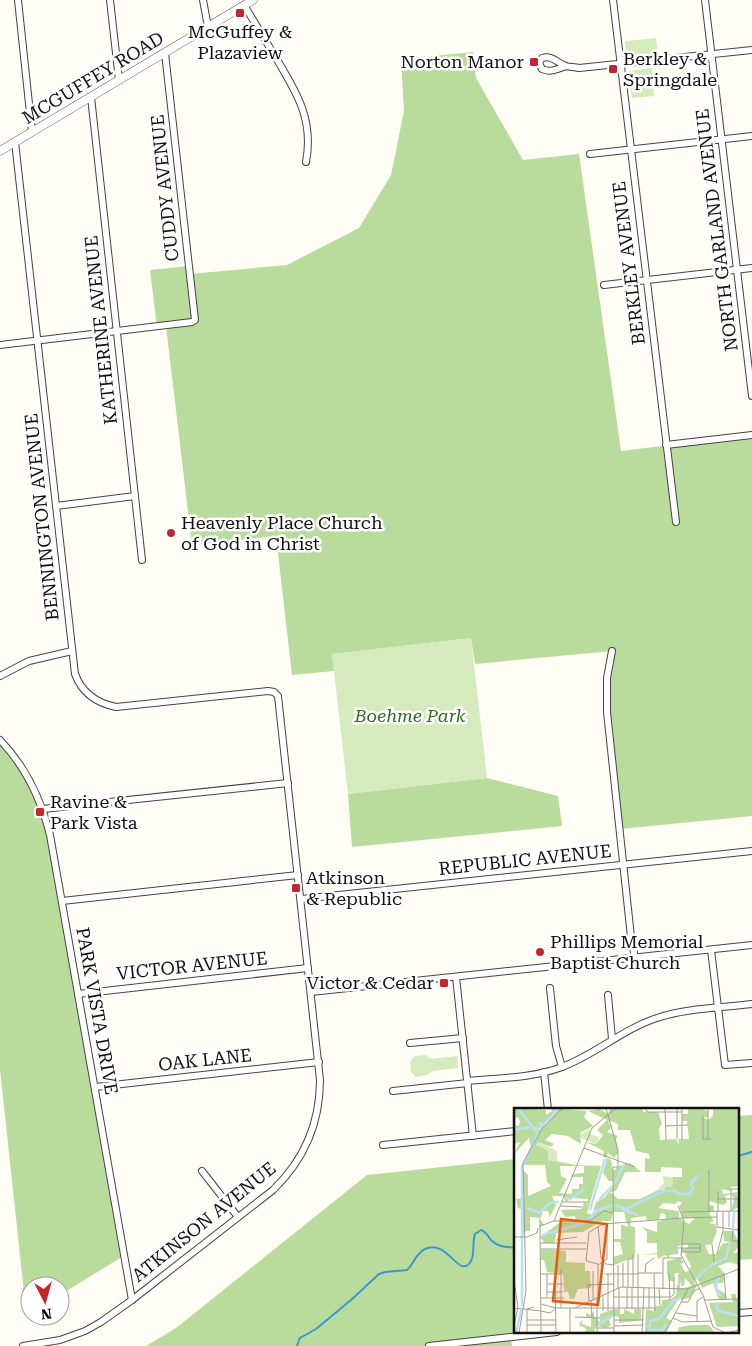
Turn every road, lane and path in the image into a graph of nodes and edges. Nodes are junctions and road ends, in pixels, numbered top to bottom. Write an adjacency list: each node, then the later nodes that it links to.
1 (18, 0): 16 (street)
2 (110, 0): 14 (street)
3 (203, 0): 8 (street)
4 (252, 0): 7 (street, MCGUFFEY ROAD)
5 (613, 0): 12 (street, BERKLEY AVENUE)
6 (705, 0): 11 (street, NORTH GARLAND AVENUE)
7 (244, 5): 8 (street, MCGUFFEY ROAD); 23 (street)
8 (208, 27): 10 (street, MCGUFFEY ROAD)
9 (752, 50): 11 (street)
10 (165, 53): 14 (street, MCGUFFEY ROAD); 28 (street, CUDDY AVENUE)
11 (712, 54): 12 (street); 18 (street, NORTH GARLAND AVENUE)
12 (621, 63): 13 (street); 20 (street, BERKLEY AVENUE)
13 (566, 66)
14 (118, 80): 15 (street, MCGUFFEY ROAD)
15 (91, 97): 16 (street, MCGUFFEY ROAD); 28 (street, KATHERINE AVENUE)
16 (32, 132): 19 (street, MCGUFFEY ROAD)
17 (752, 136): 18 (street)
18 (722, 140): 20 (street); 25 (street, NORTH GARLAND AVENUE)
19 (15, 142): 21 (street, MCGUFFEY ROAD); 29 (street, BENNINGTON AVENUE)
20 (631, 149): 22 (street); 26 (street, BERKLEY AVENUE)
21 (0, 151)
22 (590, 154)
23 (306, 162)
24 (752, 268): 25 (street)
25 (737, 269): 26 (street); 31 (street, NORTH GARLAND AVENUE)
26 (646, 280): 27 (street); 34 (street, BERKLEY AVENUE)
27 (604, 285)
28 (116, 332): 29 (street); 35 (street, KATHERINE AVENUE)
29 (38, 341): 30 (street); 36 (street, BENNINGTON AVENUE)
30 (0, 345)
31 (749, 349): 32 (street, NORTH GARLAND AVENUE)
32 (752, 396)
33 (752, 435): 34 (street)
34 (666, 445): 37 (street, BERKLEY AVENUE)
35 (134, 496): 36 (street); 38 (street, KATHERINE AVENUE)
36 (56, 506): 39 (street, BENNINGTON AVENUE)
37 (676, 522)
38 (142, 560)
39 (72, 651): 41 (street); 42 (street, BENNINGTON AVENUE)
40 (612, 651): 47 (street)
41 (0, 676)
42 (276, 693): 44 (street, ATKINSON AVENUE)
43 (0, 740): 45 (street, PARK VISTA DRIVE)
44 (288, 783): 45 (street); 48 (street, ATKINSON AVENUE)
45 (43, 809): 50 (street, PARK VISTA DRIVE)
46 (752, 851): 47 (street, REPUBLIC AVENUE)
47 (624, 864): 49 (street, REPUBLIC AVENUE); 53 (street)
48 (298, 875): 49 (street, ATKINSON AVENUE); 50 (street)
49 (301, 899): 54 (street, ATKINSON AVENUE)
50 (62, 901): 58 (street, PARK VISTA DRIVE)
51 (752, 946): 52 (street)
52 (712, 950): 53 (street); 61 (street)
53 (635, 958): 55 (street)
54 (308, 968): 57 (street, ATKINSON AVENUE); 58 (street, VICTOR AVENUE)
55 (456, 976): 57 (street); 62 (street)
56 (550, 988): 67 (street)
57 (311, 992): 65 (street, ATKINSON AVENUE)
58 (78, 994): 70 (street, PARK VISTA DRIVE)
59 (608, 995): 63 (street)
60 (752, 1004): 61 (street)
61 (718, 1008): 63 (street); 66 (street)
62 (463, 1038): 64 (street); 69 (street)
63 (612, 1039): 67 (street)
64 (410, 1043)
65 (319, 1062): 70 (street, OAK LANE); 77 (street, ATKINSON AVENUE)
66 (752, 1063)
67 (562, 1067): 68 (street)
68 (544, 1072): 69 (street); 72 (street)
69 (468, 1082): 71 (street); 74 (street)
70 (95, 1087): 78 (street, PARK VISTA DRIVE)
71 (393, 1091)
72 (548, 1108)
73 (514, 1132): 74 (street)
74 (473, 1136): 75 (street)
75 (383, 1145)
76 (202, 1170): 77 (street)
77 (238, 1217): 78 (street, ATKINSON AVENUE)
78 (132, 1300): 80 (street, ATKINSON AVENUE)
79 (539, 1334): 81 (street)
80 (23, 1346)
81 (429, 1346)

